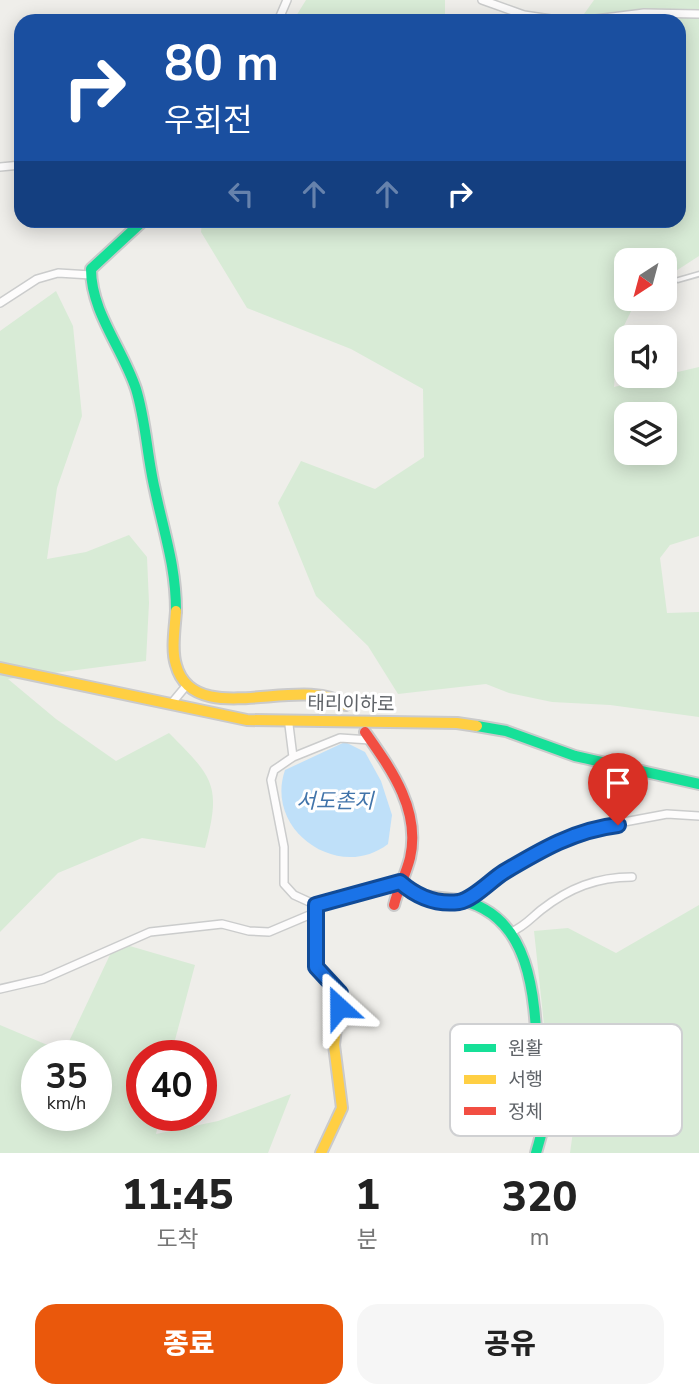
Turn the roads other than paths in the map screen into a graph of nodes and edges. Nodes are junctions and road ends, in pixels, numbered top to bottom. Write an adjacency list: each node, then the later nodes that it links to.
1 (482, 0): 2 (street)
2 (523, 14)
3 (636, 14): 4 (street)
4 (699, 14)
5 (136, 228): 7 (street)
6 (699, 274): 8 (lane)
7 (91, 275): 9 (street); 11 (street)
8 (678, 280)
9 (0, 303)
10 (0, 668): 12 (street, 태리이하로)
11 (186, 686): 12 (street); 13 (street)
12 (171, 705): 17 (street, 태리이하로)
13 (346, 705)
14 (289, 725): 16 (street)
15 (368, 736): 16 (street); 20 (street)
16 (293, 757): 23 (street)
17 (699, 784)
18 (699, 816): 21 (street)
19 (632, 877): 24 (street)
20 (400, 882): 21 (street); 22 (street); 23 (street)
21 (462, 902): 24 (street)
22 (394, 905)
23 (315, 909): 25 (street); 27 (street)
24 (511, 932): 26 (street)
25 (0, 989)
26 (538, 1024)
27 (321, 1153)

